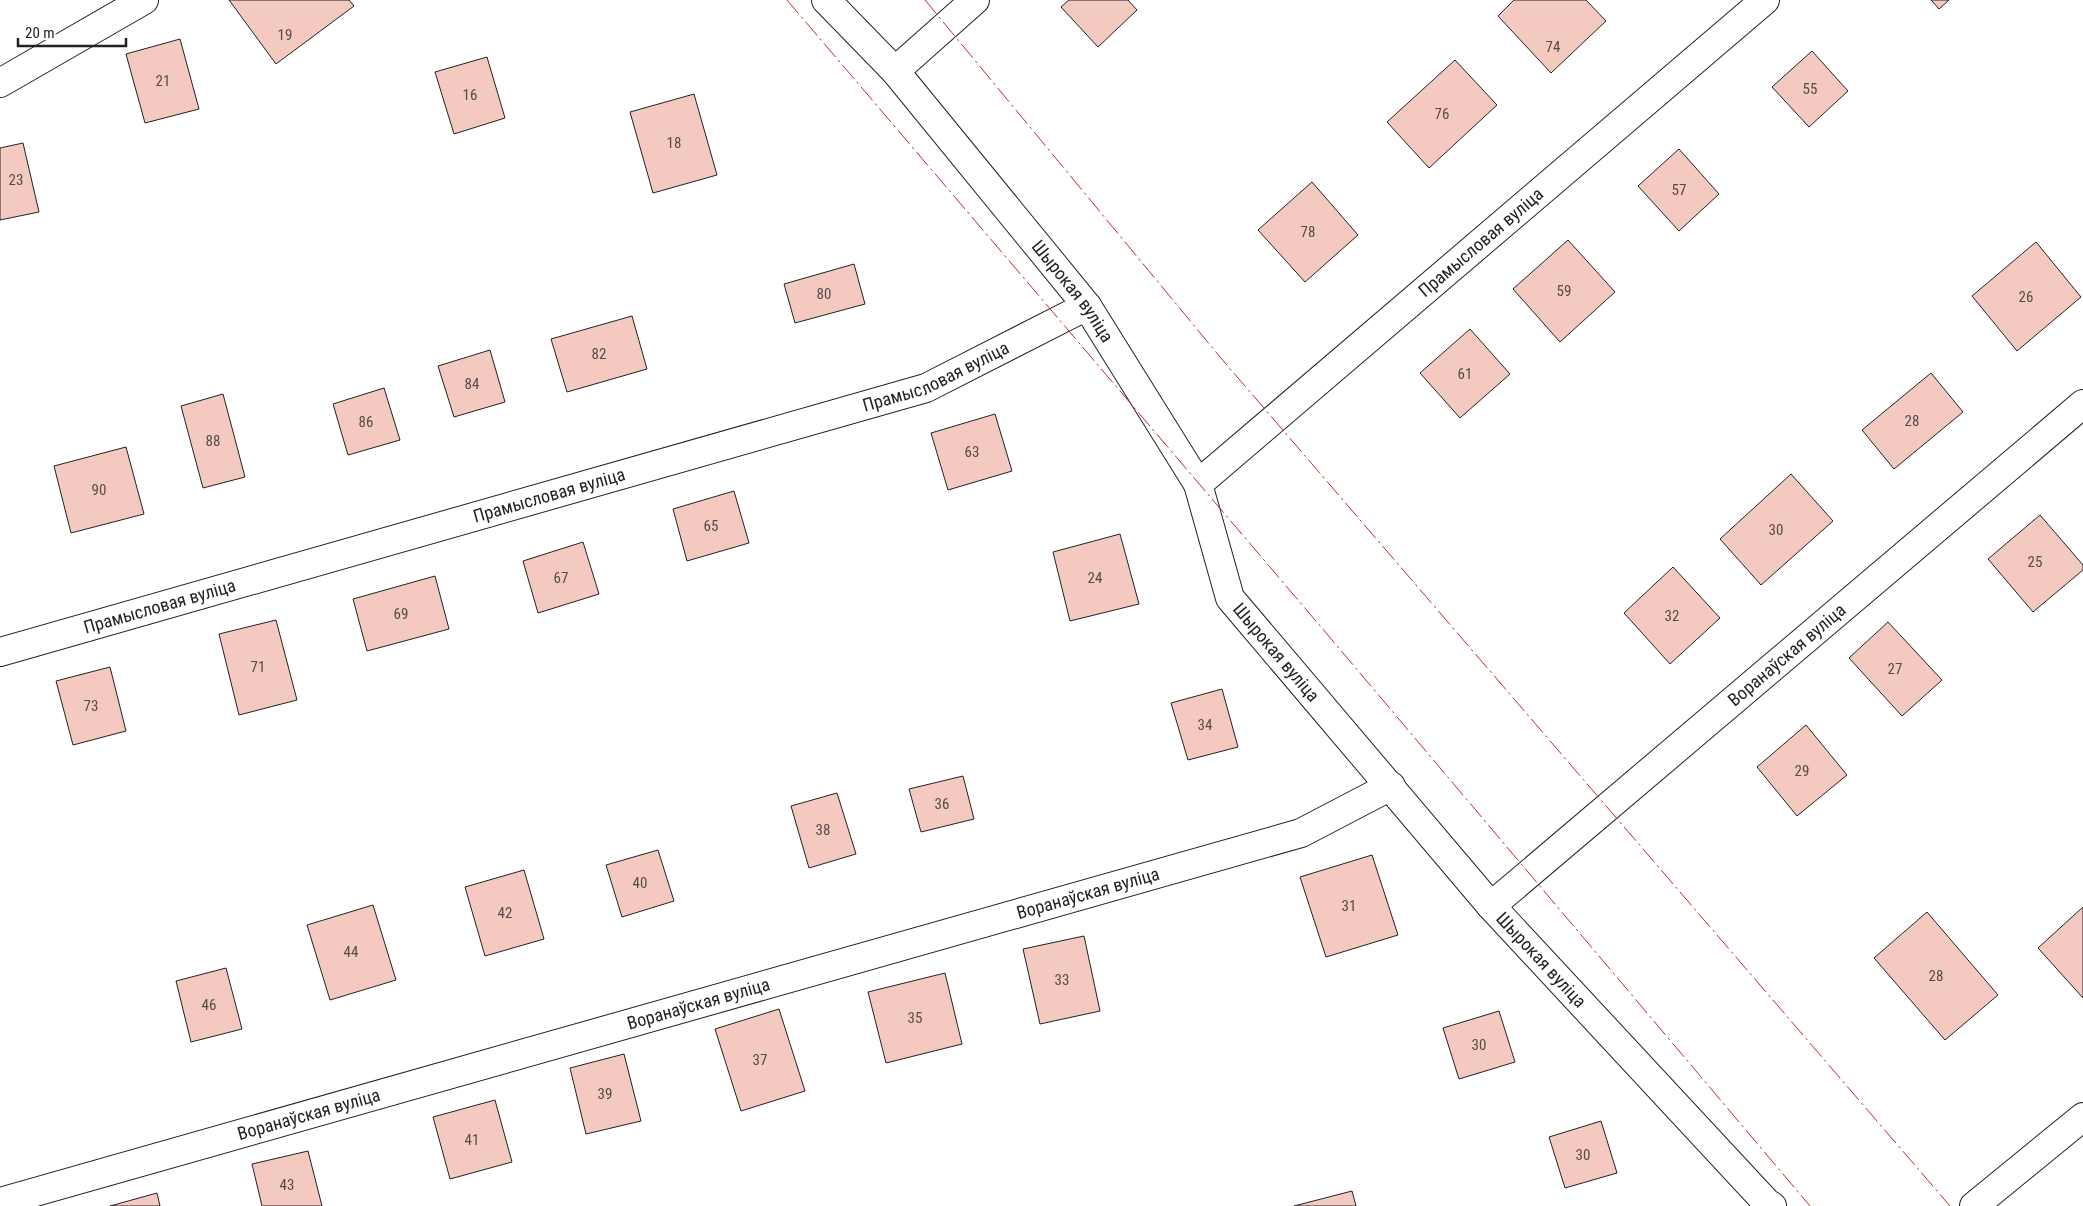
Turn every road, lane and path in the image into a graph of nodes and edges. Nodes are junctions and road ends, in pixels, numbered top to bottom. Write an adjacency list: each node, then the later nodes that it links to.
1 (144, 0): 6 (street)
2 (826, 0): 5 (street, Шырокая вуліца)
3 (975, 0): 5 (street)
4 (1765, 0): 9 (street, Прамысловая вуліца)
5 (895, 71): 7 (street, Шырокая вуліца)
6 (0, 83)
7 (1087, 306): 9 (street, Шырокая вуліца); 10 (street, Прамысловая вуліца)
8 (2083, 404): 12 (street, Воранаўская вуліца)
9 (1198, 484): 11 (street, Шырокая вуліца)
10 (0, 652)
11 (1391, 786): 12 (street, Шырокая вуліца); 14 (street, Воранаўская вуліца)
12 (1491, 906): 15 (street, Шырокая вуліца)
13 (2083, 1117): 16 (street)
14 (0, 1202)
15 (1766, 1205)
16 (1974, 1206)

